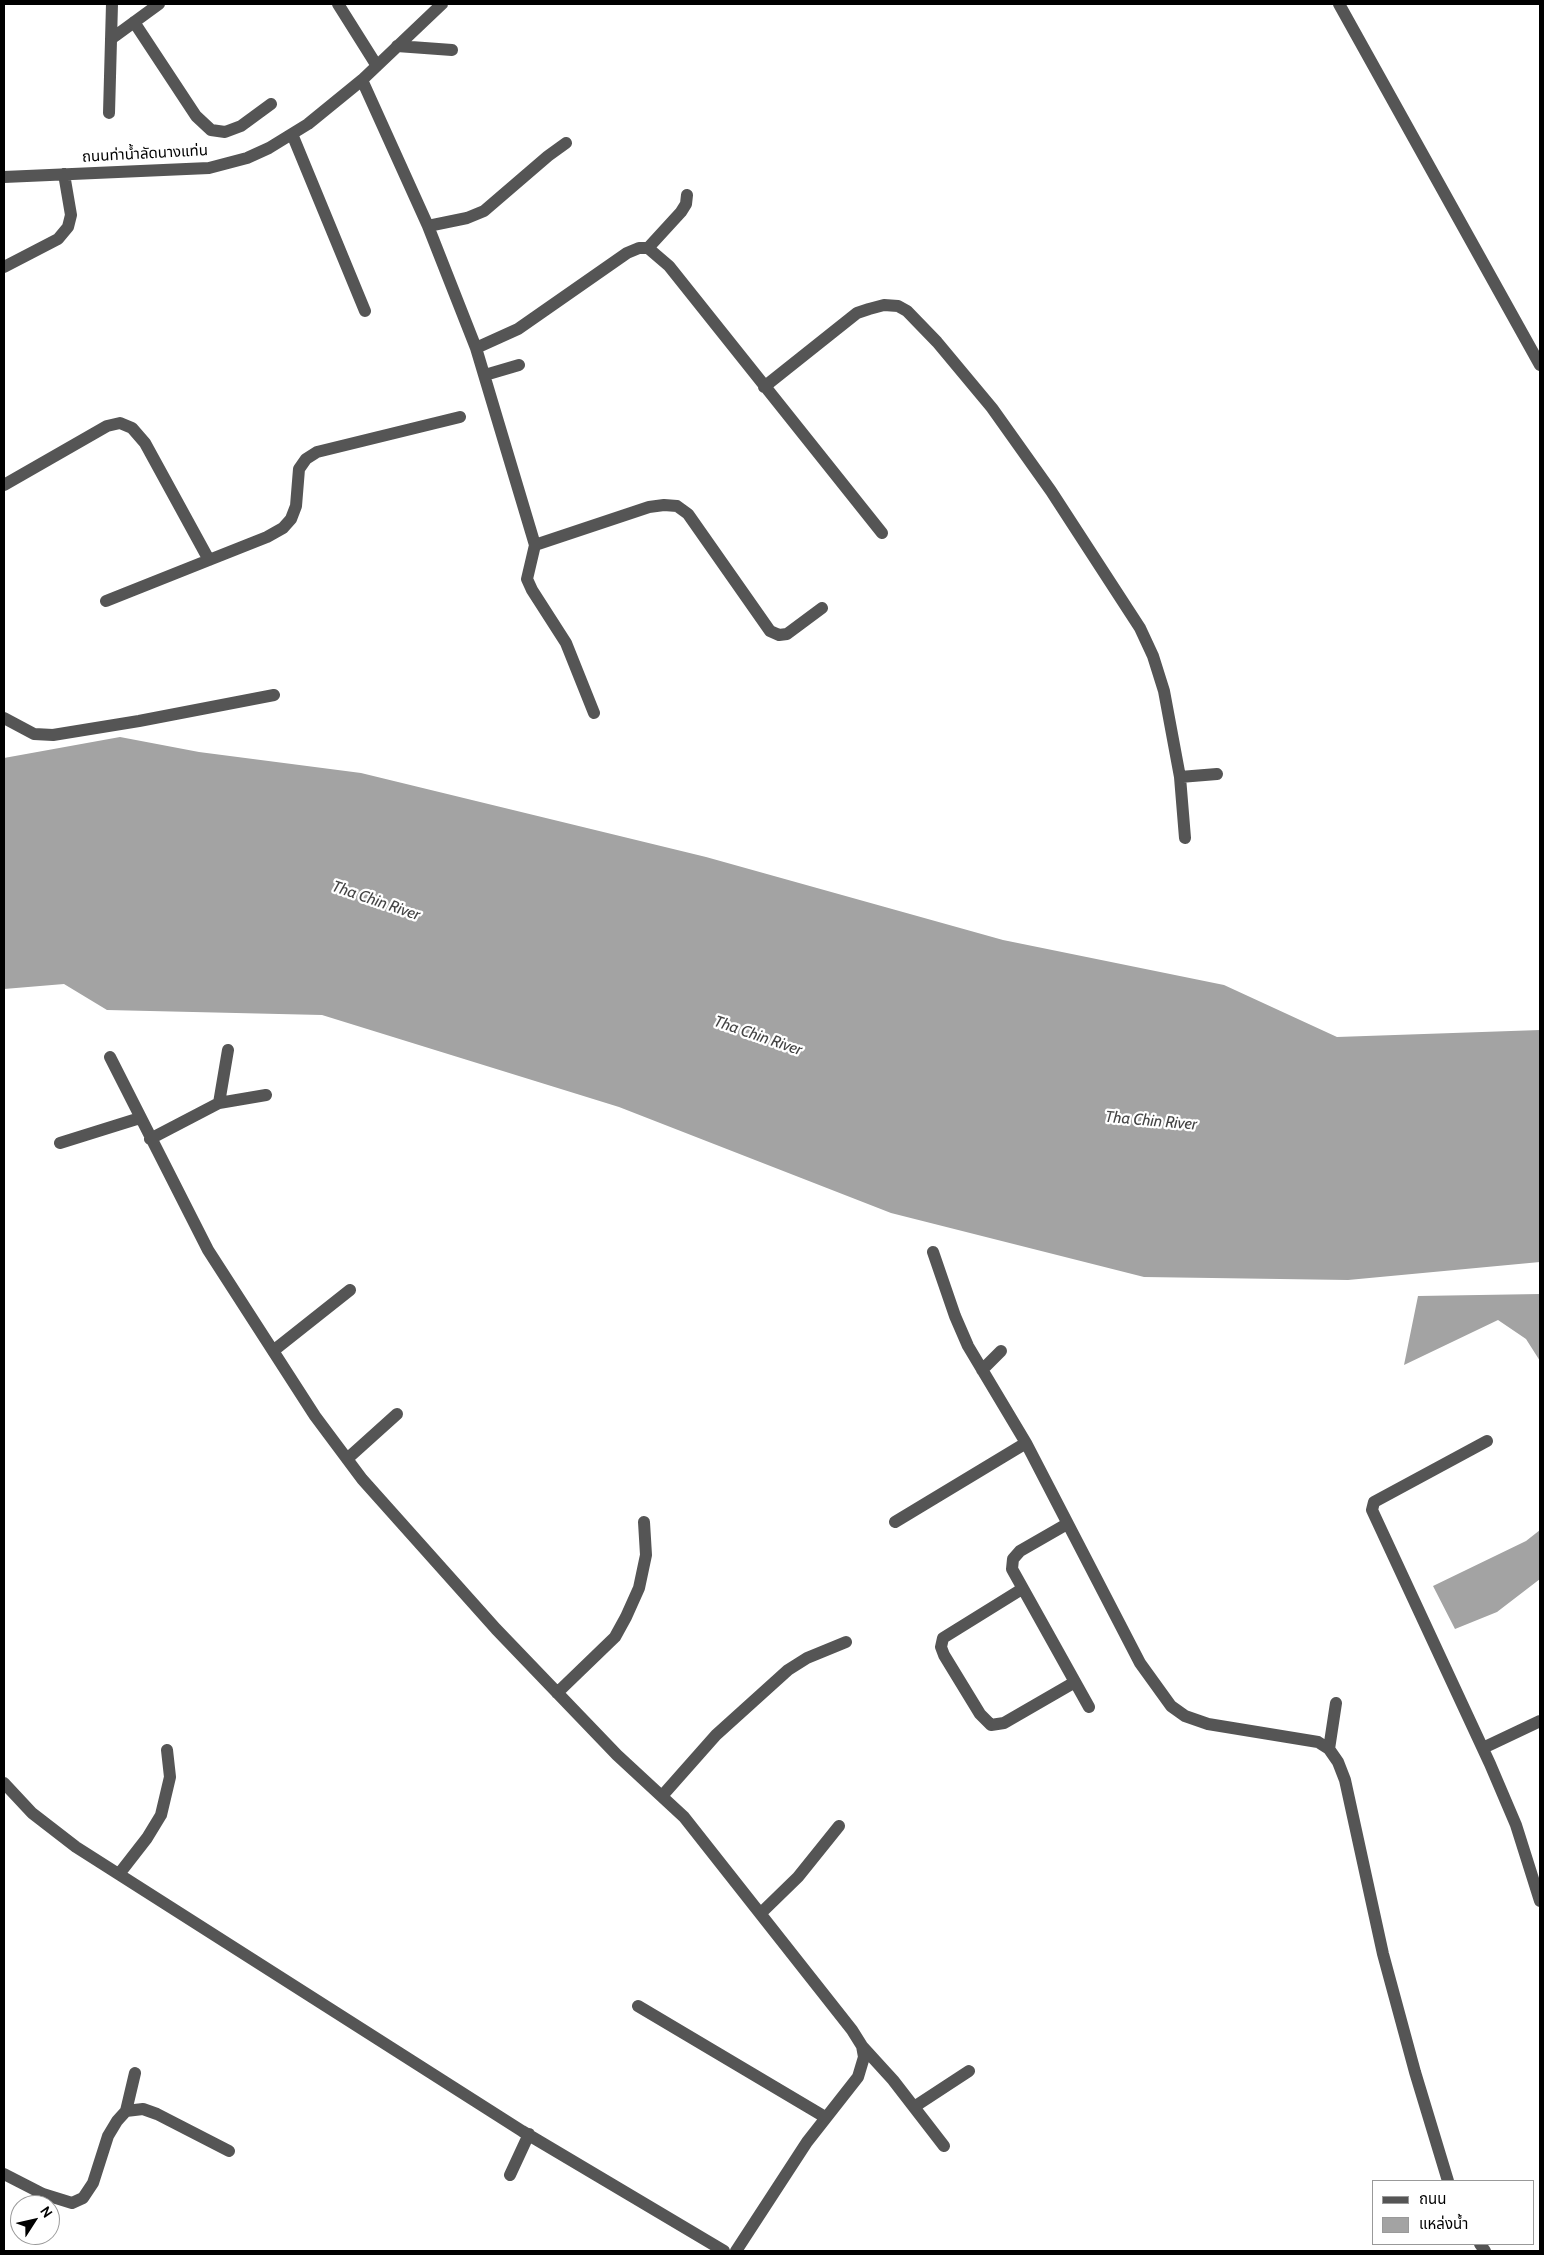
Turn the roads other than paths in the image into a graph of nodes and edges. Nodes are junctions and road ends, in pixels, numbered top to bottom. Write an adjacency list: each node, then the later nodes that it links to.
1 (112, 4): 7 (street)
2 (159, 4): 6 (street)
3 (338, 4): 10 (street)
4 (442, 4): 8 (street, ถนนท่าน้ำลัดนางแท่น)
5 (1339, 4): 25 (street)
6 (134, 22): 7 (street); 12 (street)
7 (111, 39): 13 (street)
8 (397, 46): 9 (street); 10 (street, ถนนท่าน้ำลัดนางแท่น)
9 (452, 50)
10 (377, 66): 11 (street, ถนนท่าน้ำลัดนางแท่น)
11 (362, 80): 14 (street, ถนนท่าน้ำลัดนางแท่น); 19 (street)
12 (271, 104)
13 (109, 113)
14 (292, 134): 16 (street, ถนนท่าน้ำลัดนางแท่น); 22 (street)
15 (566, 143): 19 (street)
16 (64, 174): 17 (street, ถนนท่าน้ำลัดนางแท่น); 21 (street)
17 (4, 177)
18 (687, 195): 20 (street)
19 (428, 226): 23 (street)
20 (648, 248): 23 (street); 27 (street)
21 (4, 267)
22 (365, 310)
23 (476, 348): 26 (street)
24 (519, 365): 26 (street)
25 (1540, 365)
26 (485, 376): 31 (street)
27 (764, 386): 30 (street); 39 (street)
28 (460, 417): 32 (street)
29 (4, 485): 32 (street)
30 (882, 533)
31 (535, 545): 34 (street); 36 (street)
32 (209, 560): 33 (street)
33 (106, 601)
34 (822, 608)
35 (274, 695): 37 (street)
36 (594, 713)
37 (4, 718)
38 (1217, 774): 39 (street)
39 (1180, 777): 40 (street)
40 (1185, 838)
41 (228, 1050): 44 (street)
42 (110, 1057): 45 (street)
43 (266, 1094): 44 (street)
44 (220, 1103): 46 (street)
45 (140, 1118): 46 (street); 47 (street)
46 (150, 1138): 50 (street)
47 (60, 1143)
48 (933, 1252): 52 (street)
49 (350, 1290): 50 (street)
50 (273, 1351): 56 (street)
51 (1001, 1351): 52 (street)
52 (982, 1370): 55 (street)
53 (397, 1414): 56 (street)
54 (1487, 1441): 68 (street)
55 (1026, 1443): 58 (street); 59 (street)
56 (347, 1459): 63 (street)
57 (644, 1522): 63 (street)
58 (895, 1522)
59 (1067, 1524): 60 (street); 67 (street)
60 (1022, 1589): 62 (street); 62 (street)
61 (846, 1642): 71 (street)
62 (1075, 1682): 65 (street)
63 (557, 1693): 71 (street)
64 (1336, 1704): 67 (street)
65 (1089, 1707)
66 (1540, 1721): 68 (street)
67 (1329, 1748): 88 (street)
68 (1483, 1748): 74 (street)
69 (166, 1750): 73 (street)
70 (4, 1782): 73 (street)
71 (662, 1796): 75 (street)
72 (839, 1826): 75 (street)
73 (120, 1874): 83 (street)
74 (1540, 1901)
75 (761, 1914): 77 (street)
76 (638, 2006): 82 (street)
77 (862, 2046): 80 (street); 82 (street)
78 (969, 2071): 80 (street)
79 (135, 2073): 81 (street)
80 (914, 2107): 84 (street)
81 (126, 2111): 85 (street); 86 (street)
82 (825, 2117): 90 (street)
83 (529, 2134): 87 (street); 89 (street)
84 (944, 2146)
85 (229, 2151)
86 (4, 2174)
87 (510, 2175)
88 (1448, 2180)
89 (724, 2251)
90 (736, 2251)

